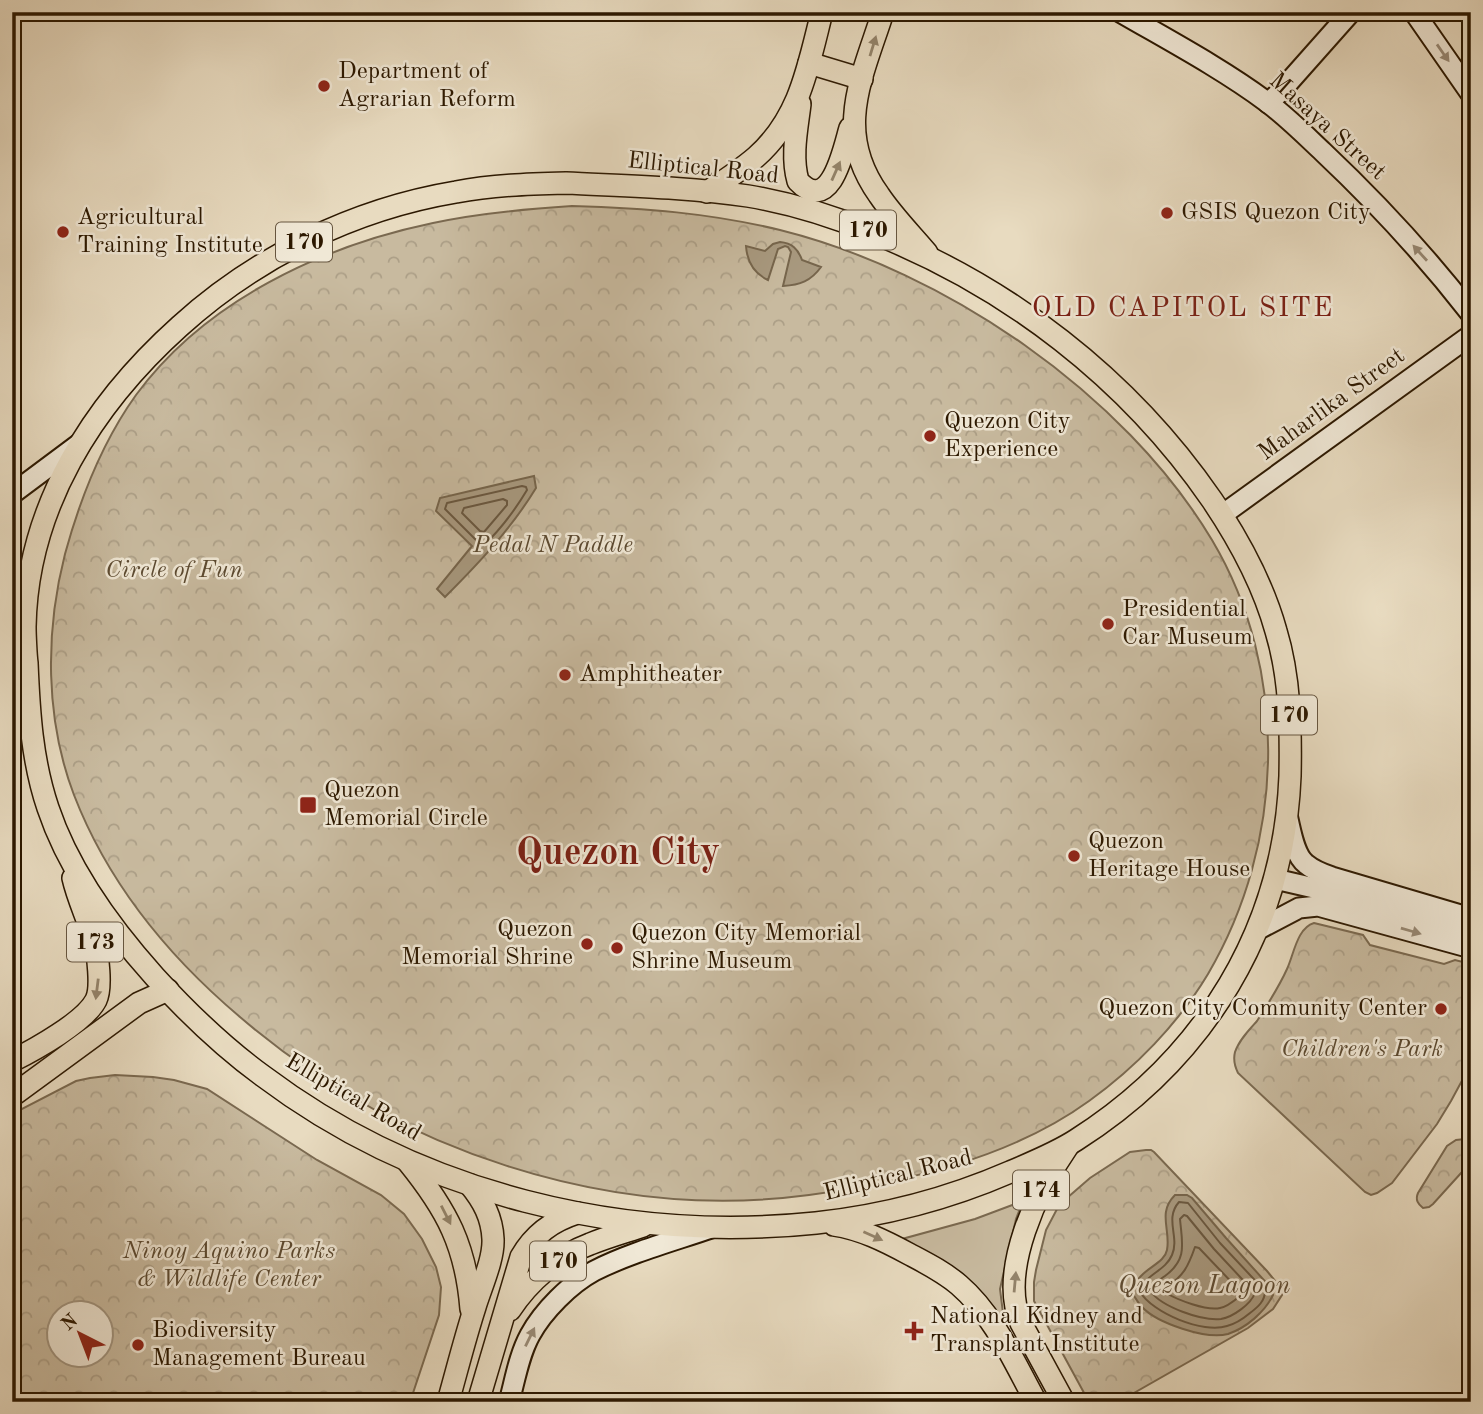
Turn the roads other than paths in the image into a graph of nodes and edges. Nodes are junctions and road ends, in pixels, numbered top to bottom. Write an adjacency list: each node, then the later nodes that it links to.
1 (821, 12): 6 (main road)
2 (883, 12): 7 (main road, 170, one-way to 2)
3 (1121, 12): 10 (street, Masaya Street)
4 (1351, 12): 10 (street)
5 (1414, 12): 9 (street, one-way to 9)
6 (809, 63): 7 (main road); 8 (main road)
7 (862, 79): 11 (main road, 170)
8 (801, 91): 11 (main road, one-way to 11); 12 (main road)
9 (1471, 93)
10 (1268, 103): 14 (street, Masaya Street, one-way to 10)
11 (854, 112): 13 (main road, 170)
12 (707, 192): 13 (main road, Elliptical Road / 170); 16 (main road, Elliptical Road / 170)
13 (933, 260): 18 (main road, Elliptical Road / 170)
14 (1467, 310)
15 (1471, 334): 18 (street, Maharlika Street)
16 (79, 444): 17 (street); 19 (main road, Elliptical Road / 170)
17 (12, 494)
18 (1222, 515): 20 (main road, Elliptical Road / 170)
19 (20, 681): 21 (main road, Elliptical Road / 170)
20 (1287, 814): 22 (main road, Elliptical Road / 170); 24 (street)
21 (66, 853): 28 (main road, Elliptical Road / 170); 29 (main road, 173, one-way to 29)
22 (1275, 879): 23 (street); 25 (main road, Elliptical Road / 170)
23 (1320, 898): 25 (street); 26 (street); 27 (street, one-way to 27)
24 (1471, 918)
25 (1257, 930): 32 (main road, Elliptical Road / 170)
26 (1471, 933)
27 (1471, 948)
28 (167, 990): 31 (main road); 33 (main road, Elliptical Road / 170)
29 (12, 1061)
30 (12, 1068): 31 (main road)
31 (13, 1095)
32 (1069, 1144): 36 (main road, Elliptical Road / 170); 47 (main road, 174, one-way to 32)
33 (406, 1160): 34 (main road, Elliptical Road / 170); 41 (main road, 170, one-way to 41)
34 (470, 1185): 35 (main road, Elliptical Road / 170); 39 (main road, 170)
35 (578, 1213): 37 (main road, Elliptical Road / 170); 40 (main road, 170)
36 (821, 1223): 38 (main road, Elliptical Road / 170); 46 (main road, one-way to 46)
37 (649, 1224): 38 (main road, Elliptical Road / 170); 42 (main road, 170)
38 (712, 1228): 45 (street, 170, one-way to 38)
39 (493, 1250): 40 (main road); 41 (main road, 170)
40 (521, 1257): 42 (main road, 170)
41 (472, 1316): 43 (main road, 170)
42 (497, 1336): 44 (main road, 170)
43 (448, 1402)
44 (478, 1402)
45 (509, 1402)
46 (1036, 1402)
47 (1064, 1402)

